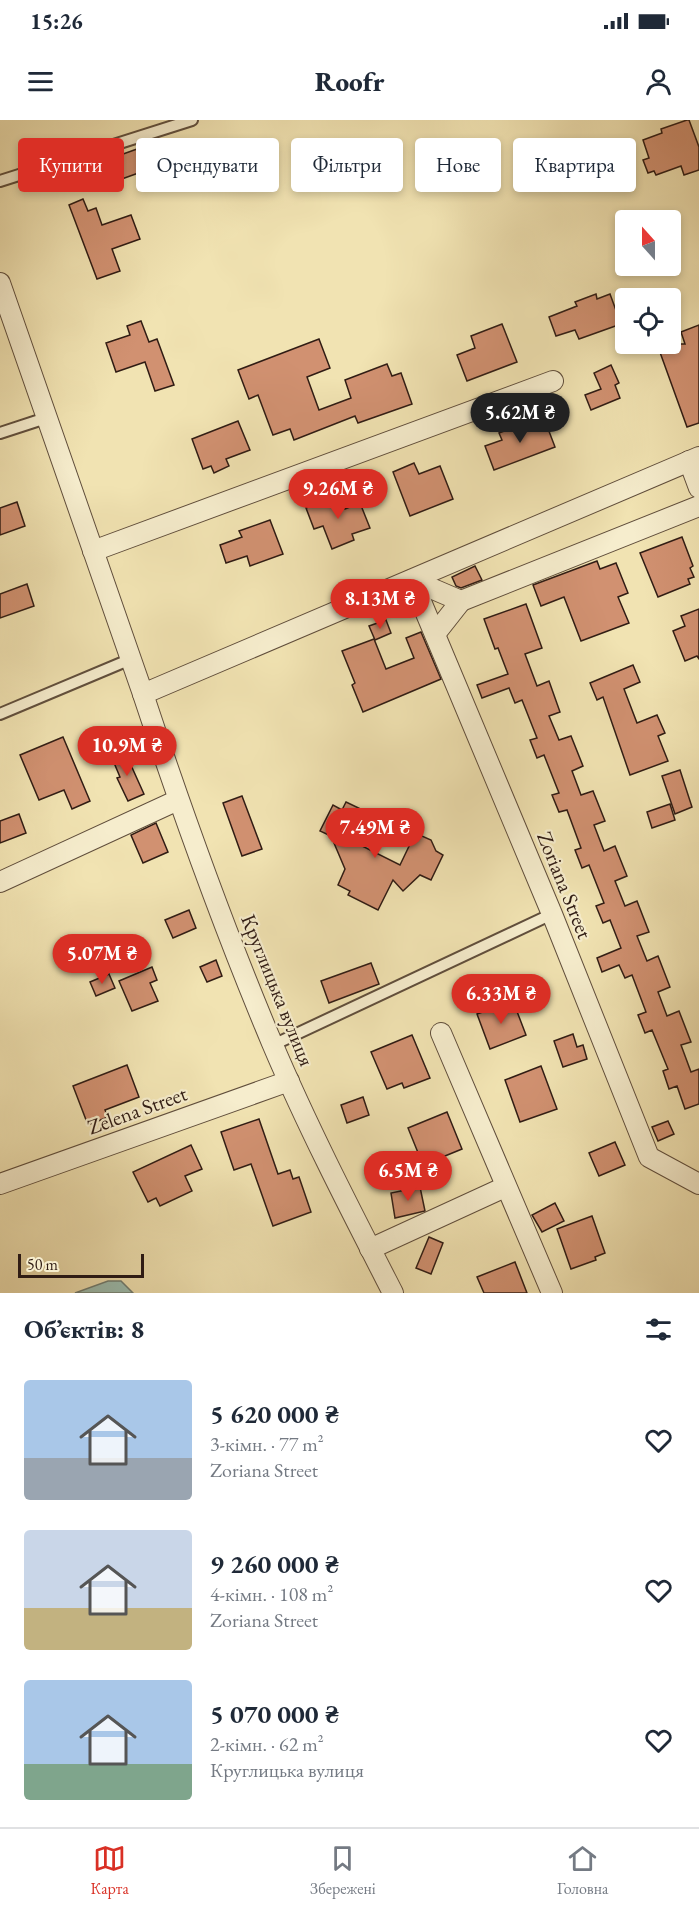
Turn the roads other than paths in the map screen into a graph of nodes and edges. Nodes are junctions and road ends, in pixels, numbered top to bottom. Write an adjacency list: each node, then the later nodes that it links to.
1 (192, 120): 2 (lane)
2 (0, 181)
3 (0, 283): 5 (street, Круглицька вулиця)
4 (553, 381): 10 (street)
5 (46, 418): 6 (lane); 10 (street, Круглицька вулиця)
6 (0, 434)
7 (694, 459): 8 (street); 11 (street)
8 (699, 488)
9 (699, 506): 12 (street)
10 (93, 551): 14 (street, Круглицька вулиця)
11 (412, 580): 12 (street); 13 (street, Zoriana Street); 15 (street)
12 (461, 601): 13 (street)
13 (435, 634): 19 (street, Zoriana Street)
14 (131, 659): 15 (street, Круглицька вулиця); 16 (lane)
15 (143, 694): 17 (street, Круглицька вулиця)
16 (0, 714)
17 (178, 800): 18 (street); 21 (street, Круглицька вулиця)
18 (0, 882)
19 (552, 914): 21 (lane); 24 (street, Zoriana Street)
20 (441, 1033): 25 (street)
21 (273, 1045): 22 (street, Круглицька вулиця)
22 (290, 1082): 23 (street, Zelena Street); 26 (street, Круглицька вулиця)
23 (0, 1184)
24 (699, 1184)
25 (505, 1187): 26 (street); 28 (street)
26 (370, 1249): 27 (street, Круглицька вулиця)
27 (393, 1293)
28 (552, 1293)

